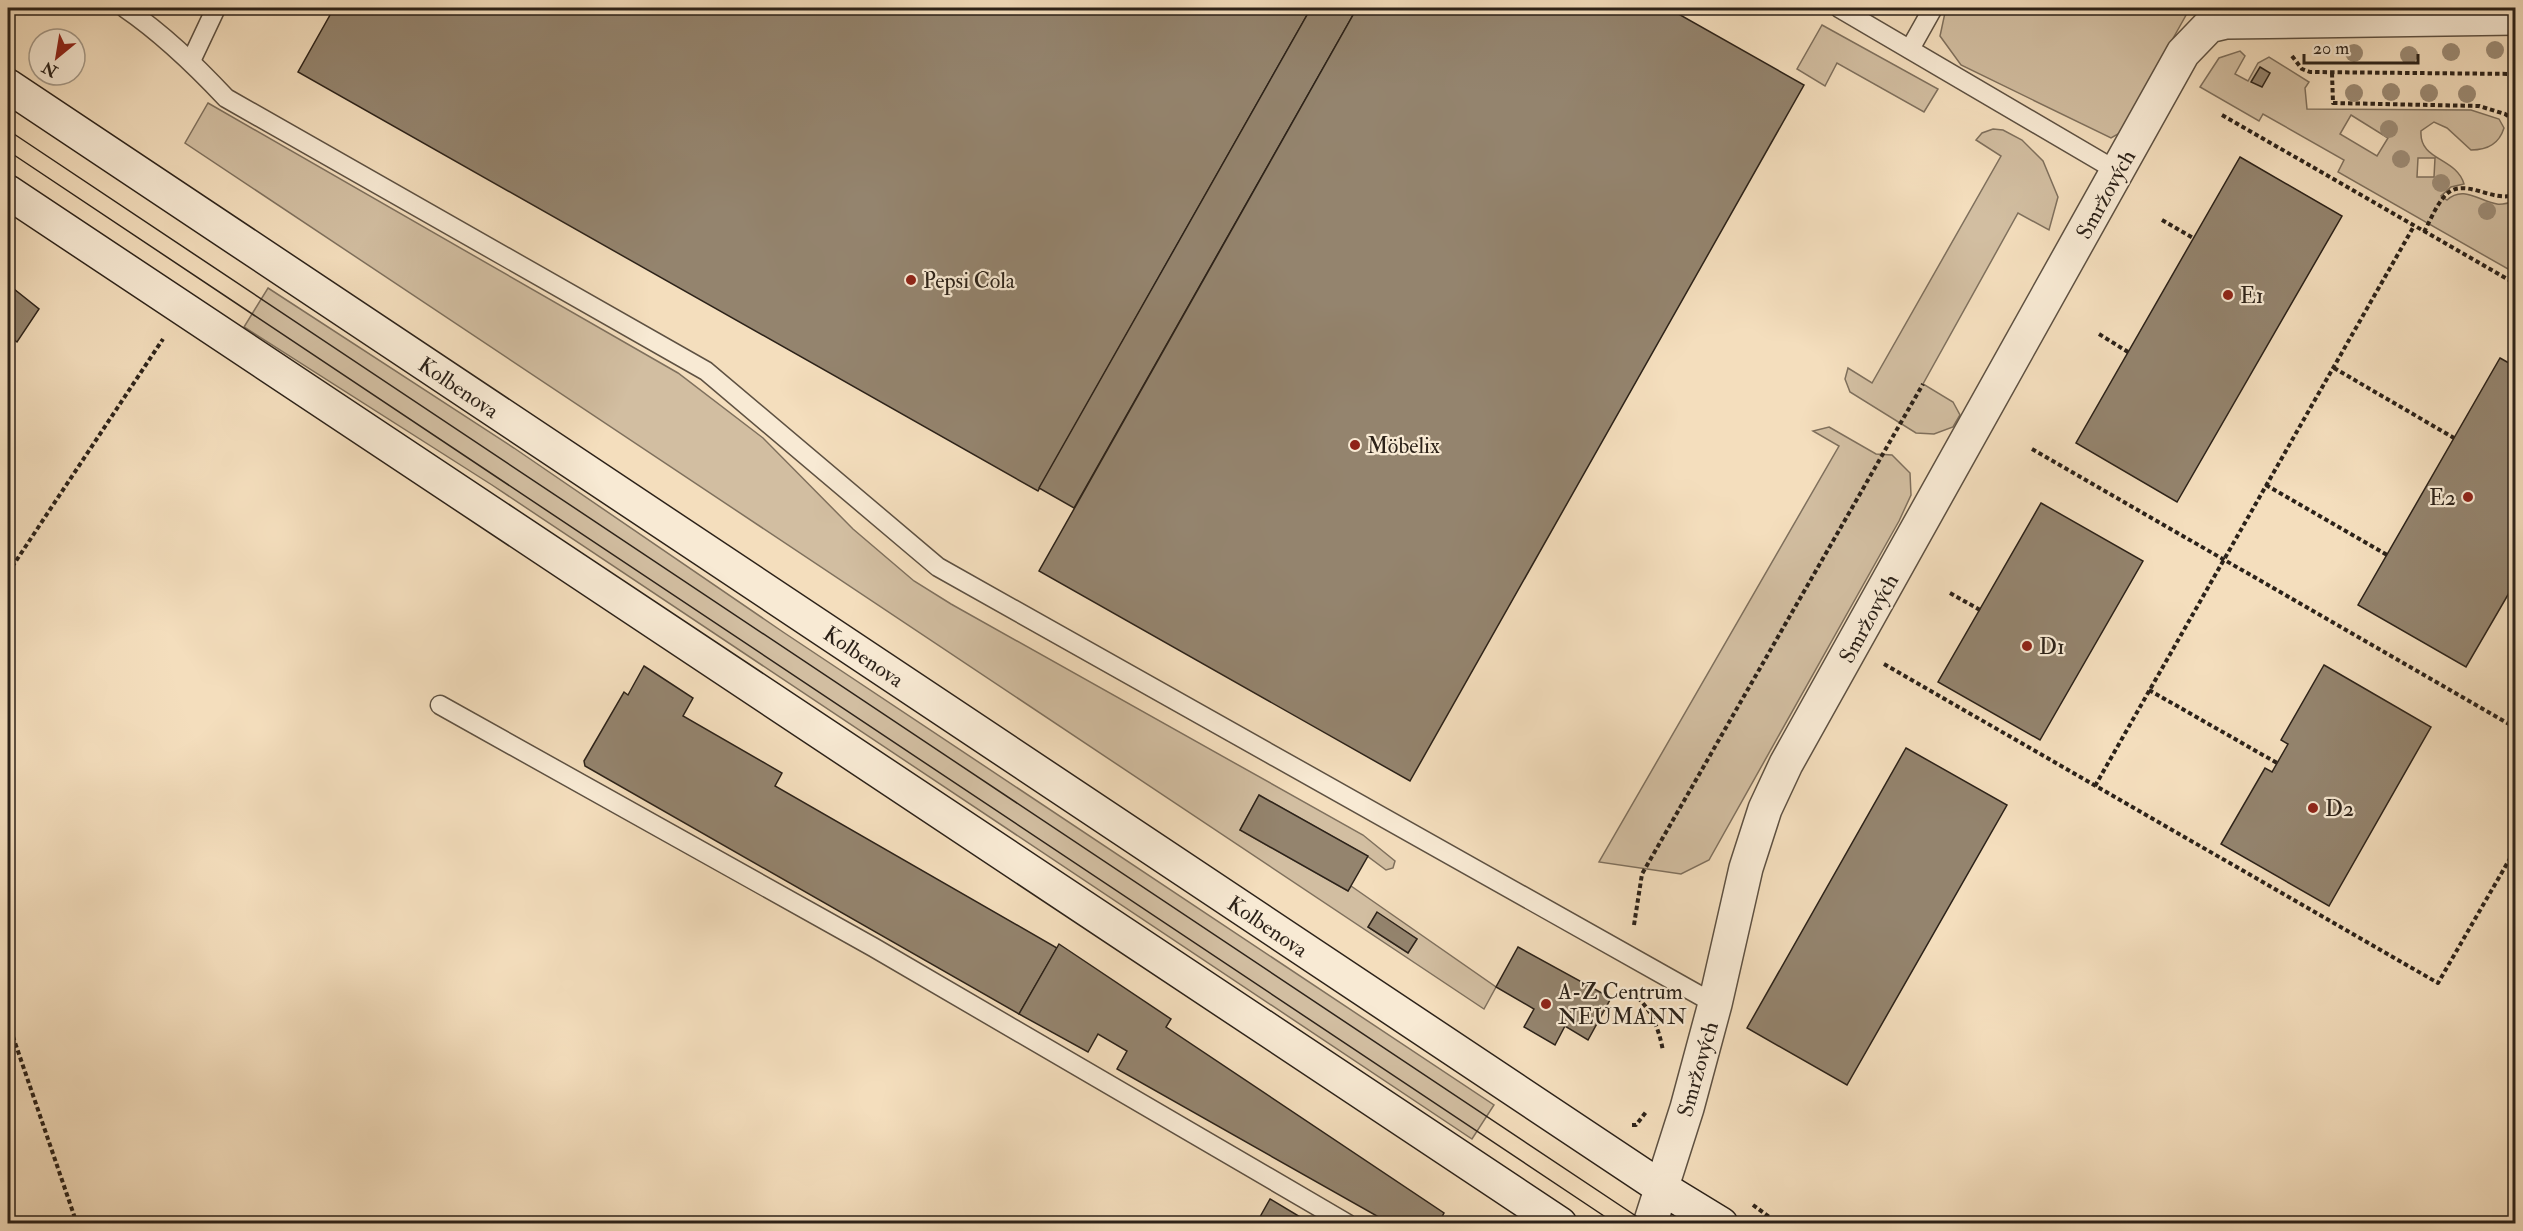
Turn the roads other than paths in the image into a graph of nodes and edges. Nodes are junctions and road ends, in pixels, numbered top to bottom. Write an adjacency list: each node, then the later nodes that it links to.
1 (125, 8): 7 (lane)
2 (216, 8): 7 (lane)
3 (1839, 8): 6 (lane)
4 (1933, 8): 6 (lane)
5 (2516, 18): 9 (main road, Smržových)
6 (1910, 49): 9 (lane)
7 (191, 61): 12 (lane)
8 (8, 86): 13 (main road, Kolbenova)
9 (2117, 171): 12 (main road, Smržových)
10 (8, 192): 15 (main road)
11 (440, 705): 14 (lane)
12 (1715, 1005): 13 (main road, Smržových)
13 (1662, 1188): 16 (main road, Smržových); 17 (main road, Kolbenova)
14 (1348, 1224)
15 (1560, 1224)
16 (1650, 1224)
17 (1721, 1224)

